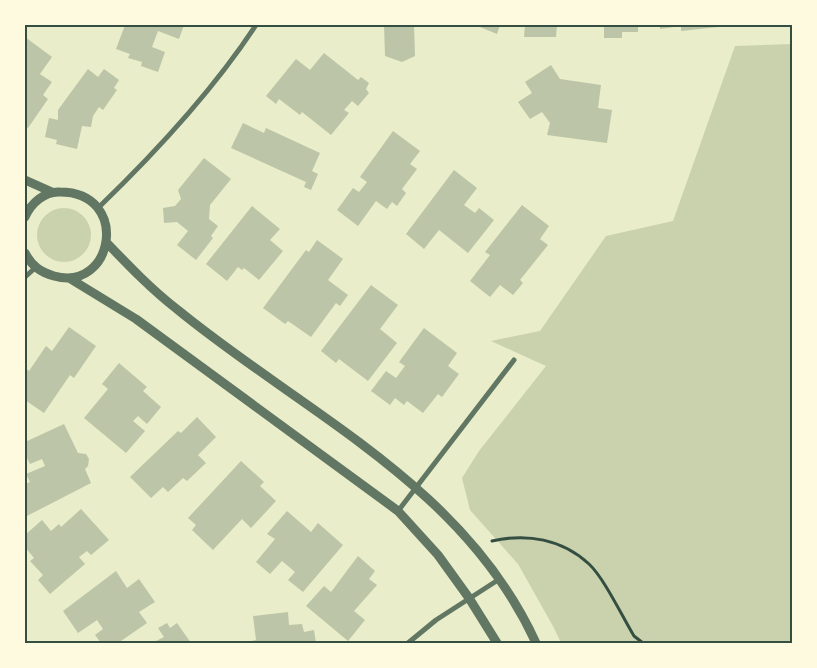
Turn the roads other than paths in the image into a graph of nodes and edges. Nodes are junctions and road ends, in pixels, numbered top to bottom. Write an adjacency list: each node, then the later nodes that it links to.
1 (256, 25): 4 (street)
2 (25, 180): 3 (street)
3 (52, 192): 4 (street); 5 (street)
4 (98, 208): 6 (street)
5 (25, 217)
6 (107, 243): 10 (street); 12 (street)
7 (25, 253): 8 (street)
8 (35, 268): 9 (street); 10 (street)
9 (25, 277)
10 (69, 278): 13 (street)
11 (514, 360): 12 (street)
12 (416, 487): 13 (street); 14 (street)
13 (398, 511): 15 (street)
14 (498, 580): 15 (street); 18 (street)
15 (469, 598): 16 (street); 17 (street)
16 (408, 643)
17 (497, 643)
18 (536, 643)

